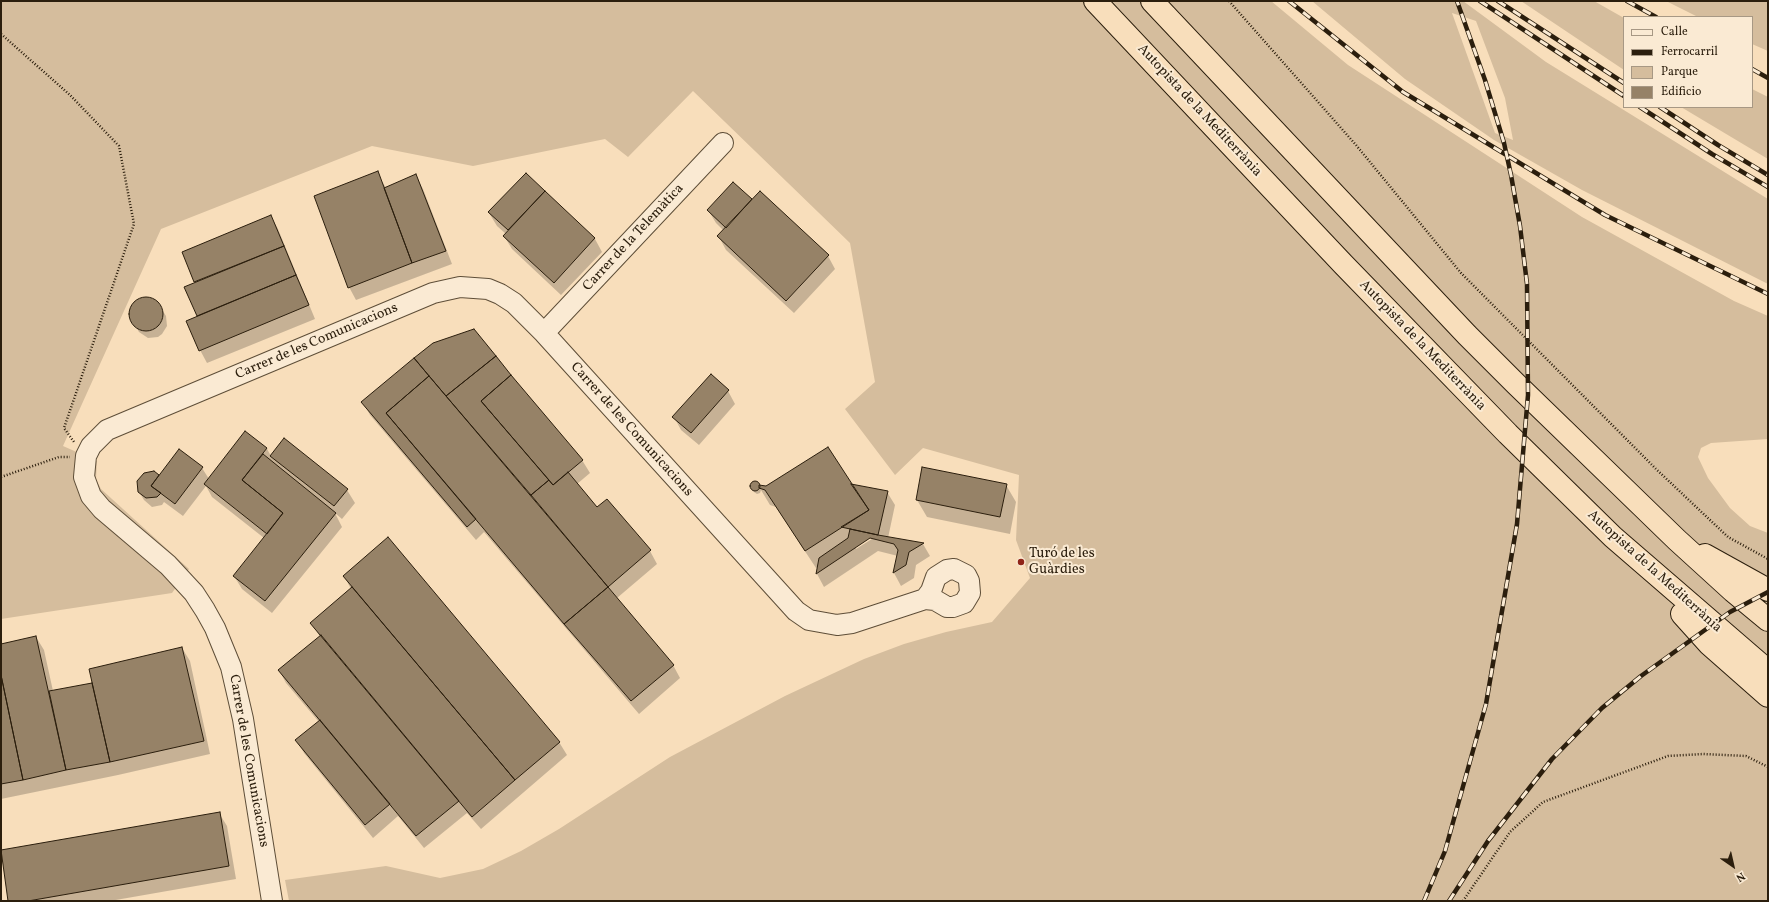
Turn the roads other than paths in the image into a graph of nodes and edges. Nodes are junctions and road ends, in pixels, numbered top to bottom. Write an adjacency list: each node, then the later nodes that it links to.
1 (1095, 1): 5 (highway, Autopista de la Mediterrània)
2 (1152, 1): 6 (highway)
3 (723, 143): 4 (street, Carrer de la Telemàtica)
4 (544, 333): 8 (street, Carrer de les Comunicacions); 12 (street, Carrer de les Comunicacions)
5 (1613, 537): 10 (highway, Autopista de la Mediterrània); 11 (highway)
6 (1677, 540): 7 (highway); 9 (highway)
7 (1768, 590)
8 (925, 599)
9 (1768, 620)
10 (1768, 671)
11 (1768, 696)
12 (272, 901)

